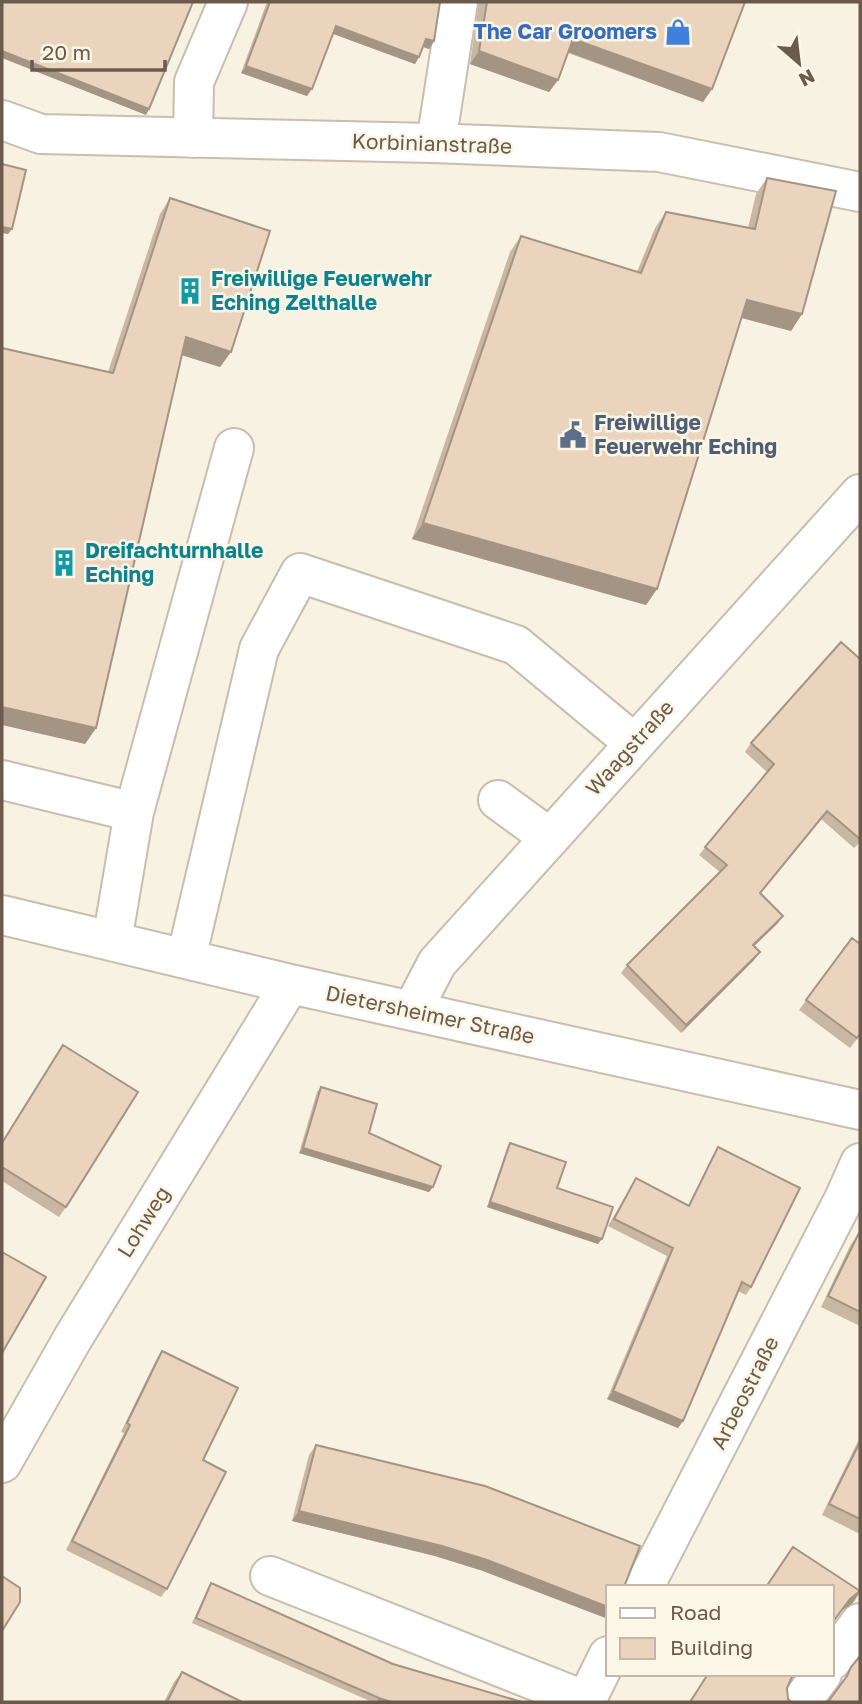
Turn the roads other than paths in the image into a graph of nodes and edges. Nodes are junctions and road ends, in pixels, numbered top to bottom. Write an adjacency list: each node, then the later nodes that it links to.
1 (228, 2): 4 (street)
2 (458, 2): 5 (street)
3 (2, 120): 4 (street, Korbinianstraße)
4 (193, 138): 5 (street, Korbinianstraße)
5 (436, 144): 6 (street, Korbinianstraße)
6 (860, 192)
7 (233, 448): 12 (street)
8 (857, 507): 9 (street, Waagstraße)
9 (634, 743): 13 (street, Waagstraße); 16 (street)
10 (2, 780): 12 (street)
11 (498, 800): 13 (street)
12 (134, 812): 15 (street)
13 (550, 838): 18 (street, Waagstraße)
14 (2, 915): 15 (street, Dietersheimer Straße)
15 (112, 941): 16 (street, Dietersheimer Straße)
16 (186, 959): 17 (street, Dietersheimer Straße)
17 (290, 984): 18 (street, Dietersheimer Straße); 22 (street, Lohweg)
18 (412, 1011): 19 (street, Dietersheimer Straße)
19 (860, 1110)
20 (860, 1163): 21 (street, Arbeostraße)
21 (852, 1202): 24 (street, Arbeostraße)
22 (2, 1462)
23 (270, 1576): 27 (street)
24 (645, 1585)
25 (860, 1623): 26 (street)
26 (834, 1657)
27 (606, 1660)
28 (820, 1676): 29 (street)
29 (801, 1702)

